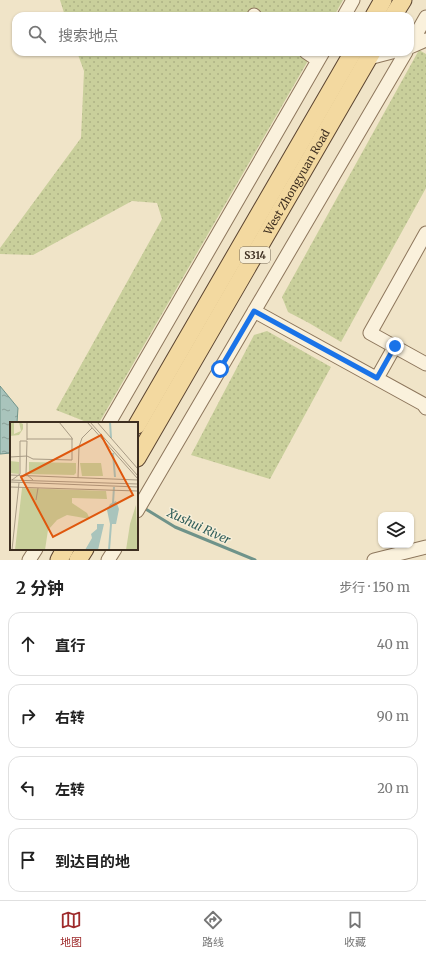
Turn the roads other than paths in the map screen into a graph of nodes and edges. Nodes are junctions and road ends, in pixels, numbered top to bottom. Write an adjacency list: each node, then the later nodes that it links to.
1 (353, 0): 4 (street)
2 (383, 0): 5 (main road)
3 (403, 0): 6 (main road)
4 (346, 12)
5 (376, 12)
6 (396, 12)
7 (426, 18): 8 (street)
8 (414, 39)
9 (426, 40): 10 (street)
10 (414, 44)
11 (320, 56): 21 (street)
12 (351, 56): 22 (main road, West Zhongyuan Road / S314)
13 (370, 56): 23 (main road, West Zhongyuan Road / S314)
14 (404, 56): 16 (street)
15 (426, 233): 17 (street)
16 (254, 311): 19 (street); 24 (street)
17 (395, 346): 18 (street); 19 (street)
18 (426, 364)
19 (377, 378): 20 (street)
20 (426, 408)
21 (110, 422)
22 (138, 423)
23 (138, 456)
24 (138, 509)
25 (426, 547): 32 (street)
26 (35, 550): 29 (street)
27 (64, 550): 30 (main road)
28 (84, 550): 31 (main road)
29 (29, 560)
30 (59, 560)
31 (78, 560)
32 (374, 560)

